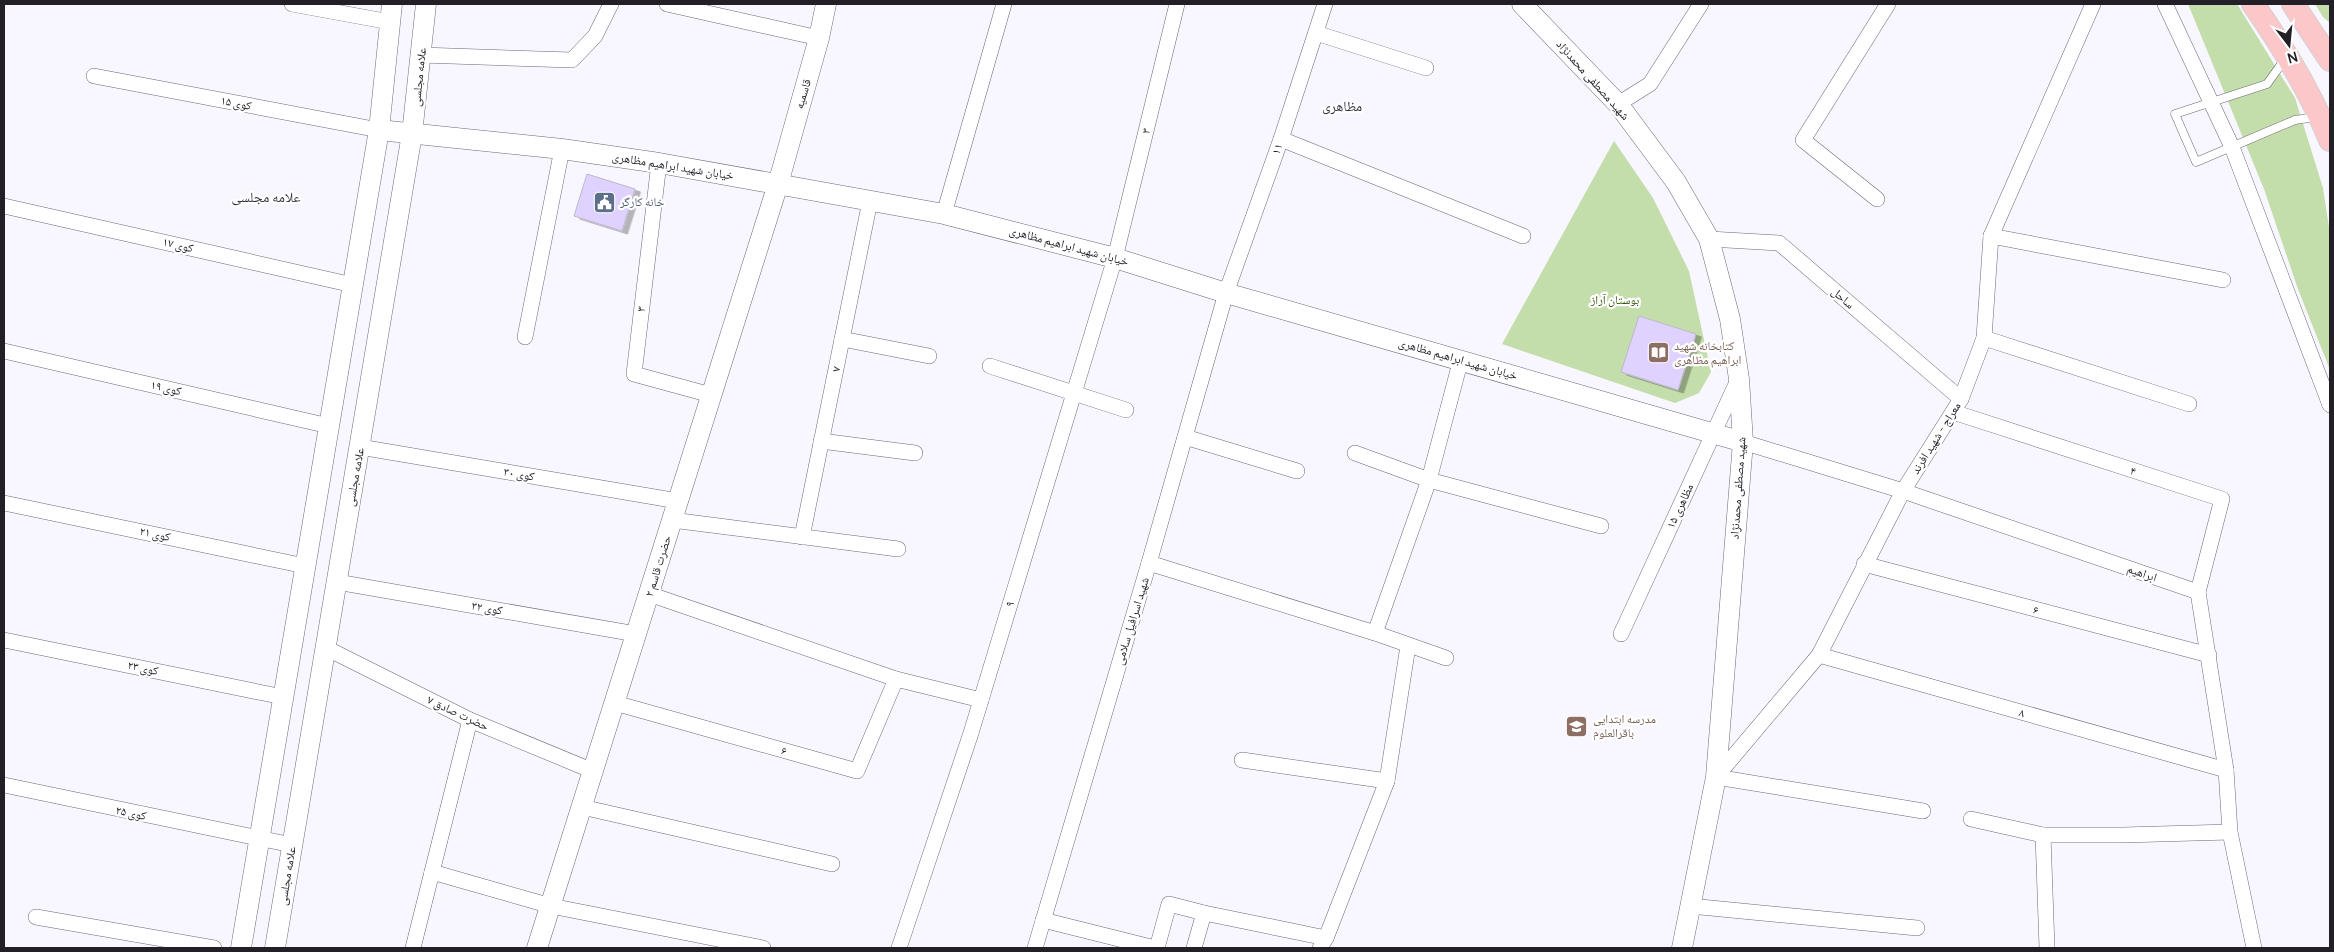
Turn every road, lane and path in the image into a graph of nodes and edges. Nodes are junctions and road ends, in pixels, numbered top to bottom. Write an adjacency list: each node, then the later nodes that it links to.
1 (292, 4): 16 (street)
2 (426, 4): 19 (main road, علامه مجلسی)
3 (610, 4): 19 (street)
4 (667, 4): 18 (street)
5 (826, 4): 18 (main road, قاسمیه)
6 (1004, 4): 38 (street)
7 (1177, 4): 42 (street, ۳)
8 (1325, 4): 17 (street, ۱۱)
9 (1522, 4): 25 (main road, شهید مصطفی محمدنژاد)
10 (1701, 4): 25 (street)
11 (1888, 4): 35 (street)
12 (2093, 4): 40 (street, معراج - شهید افرند)
13 (2165, 4): 24 (street)
14 (2253, 4): 20 (main road)
15 (2293, 4): 21 (main road)
16 (391, 13): 27 (main road)
17 (1316, 33): 22 (street); 29 (street, ۱۱)
18 (819, 38): 34 (main road, قاسمیه)
19 (421, 55): 28 (main road, علامه مجلسی)
20 (2288, 55): 24 (lane); 26 (main road)
21 (2329, 58)
22 (1426, 68)
23 (94, 76): 27 (street, کوی ۱۵)
24 (2213, 102): 31 (street); 31 (lane)
25 (1618, 104): 41 (main road, شهید مصطفی محمدنژاد)
26 (2320, 116): 30 (main road); 31 (lane)
27 (379, 130): 28 (main road, خیابان شهید ابراهیم مظاهری); 44 (main road)
28 (412, 134): 32 (main road, خیابان شهید ابراهیم مظاهری); 65 (main road, علامه مجلسی)
29 (1281, 139): 39 (street); 45 (street, ۱۱)
30 (2330, 140)
31 (2232, 147): 57 (street)
32 (562, 149): 33 (main road, خیابان شهید ابراهیم مظاهری); 46 (street)
33 (659, 163): 34 (main road, خیابان شهید ابراهیم مظاهری); 55 (street, ۳)
34 (778, 184): 36 (main road, خیابان شهید ابراهیم مظاهری); 55 (main road, ۲ حضرت قاسم)
35 (1877, 199)
36 (870, 201): 38 (main road, خیابان شهید ابراهیم مظاهری); 48 (street, ۷)
37 (4, 206): 44 (street, کوی ۱۷)
38 (944, 214): 42 (main road, خیابان شهید ابراهیم مظاهری)
39 (1523, 236)
40 (1991, 236): 43 (street); 47 (street, معراج - شهید افرند)
41 (1709, 239): 53 (main road, شهید مصطفی محمدنژاد); 58 (street, ساحل)
42 (1115, 258): 45 (main road, خیابان شهید ابراهیم مظاهری); 54 (street, ۹)
43 (2224, 280)
44 (352, 285): 60 (main road)
45 (1226, 293): 51 (main road, خیابان شهید ابراهیم مظاهری); 62 (street, شهید اسرافیل سلامی)
46 (525, 337)
47 (1984, 338): 56 (street); 58 (street, معراج - شهید افرند)
48 (842, 339): 50 (street); 63 (street, ۷)
49 (4, 351): 60 (street, کوی ۱۹)
50 (929, 356)
51 (1461, 359): 61 (main road, خیابان شهید ابراهیم مظاهری); 69 (street)
52 (990, 366): 54 (street)
53 (1739, 378): 61 (street, ۱۵ مظاهری); 64 (main road, شهید مصطفی محمدنژاد)
54 (1073, 394): 59 (street); 94 (street, ۹)
55 (712, 395): 71 (main road, ۲ حضرت قاسم)
56 (2189, 404)
57 (2330, 405)
58 (1957, 406): 70 (street, معراج - شهید افرند); 81 (street, ۴)
59 (1126, 410)
60 (329, 426): 79 (main road)
61 (1713, 435): 64 (main road, خیابان شهید ابراهیم مظاهری); 85 (street, ۱۵ مظاهری)
62 (1185, 437): 68 (street); 77 (street, شهید اسرافیل سلامی)
63 (822, 441): 66 (street); 75 (street, ۷)
64 (1743, 442): 70 (street, ابراهیم); 100 (main road, شهید مصطفی محمدنژاد)
65 (360, 447): 71 (street, کوی ۳۰); 80 (main road, علامه مجلسی)
66 (915, 453)
67 (1355, 453): 69 (street)
68 (1297, 472)
69 (1429, 480): 74 (street); 84 (street)
70 (1902, 491): 78 (street, معراج - شهید افرند); 81 (street, ابراهیم)
71 (678, 501): 73 (main road, ۲ حضرت قاسم)
72 (4, 502): 79 (street, کوی ۲۱)
73 (672, 520): 75 (street); 82 (main road, ۲ حضرت قاسم)
74 (1601, 526)
75 (802, 537): 76 (street)
76 (898, 549)
77 (1149, 563): 84 (street); 116 (street, شهید اسرافیل سلامی)
78 (1864, 564): 89 (street, معراج - شهید افرند); 90 (street, ۶)
79 (305, 566): 93 (main road)
80 (337, 582): 83 (street, کوی ۳۲); 88 (main road, علامه مجلسی)
81 (2198, 592): 90 (street)
82 (649, 594): 83 (main road, ۲ حضرت قاسم); 92 (street)
83 (636, 634): 95 (main road, ۲ حضرت قاسم)
84 (1375, 634): 87 (street)
85 (1621, 634)
86 (4, 640): 93 (street, کوی ۲۳)
87 (1408, 646): 91 (street); 101 (street)
88 (326, 648): 96 (street, ۷ حضرت صادق); 109 (main road, علامه مجلسی)
89 (1819, 655): 98 (street, ۸); 100 (street, معراج - شهید افرند)
90 (2209, 655): 98 (street)
91 (1446, 658)
92 (896, 678): 94 (street); 95 (street, ۶)
93 (283, 697): 108 (main road)
94 (981, 700): 125 (street, ۹)
95 (615, 703): 99 (main road, ۲ حضرت قاسم)
96 (470, 720): 99 (street, ۷ حضرت صادق); 111 (street)
97 (1242, 760): 101 (street)
98 (2226, 770): 106 (street)
99 (593, 771): 103 (main road, ۲ حضرت قاسم)
100 (1716, 776): 104 (street); 113 (main road, شهید مصطفی محمدنژاد)
101 (1386, 781): 118 (street)
102 (4, 785): 108 (street, کوی ۲۵)
103 (582, 807): 110 (street); 112 (main road, ۲ حضرت قاسم)
104 (1923, 811)
105 (1971, 819): 107 (street)
106 (2230, 832): 107 (street); 131 (street)
107 (2043, 834): 130 (street)
108 (259, 840): 109 (street, کوی ۲۵); 120 (main road)
109 (292, 845): 121 (main road, علامه مجلسی)
110 (832, 864)
111 (432, 872): 112 (street); 122 (street)
112 (551, 906): 123 (main road, ۲ حضرت قاسم); 124 (street)
113 (1690, 906): 117 (street); 129 (main road, شهید مصطفی محمدنژاد)
114 (1204, 913): 118 (street); 127 (street); 128 (street)
115 (36, 917): 119 (street)
116 (1043, 920): 126 (street, شهید اسرافیل سلامی); 127 (street)
117 (1917, 928)
118 (1323, 943)
119 (214, 948)
120 (241, 948)
121 (275, 948)
122 (413, 948)
123 (538, 948)
124 (762, 948)
125 (899, 948)
126 (1035, 948)
127 (1156, 948)
128 (1194, 948)
129 (1682, 948)
130 (2047, 948)
131 (2254, 948)

